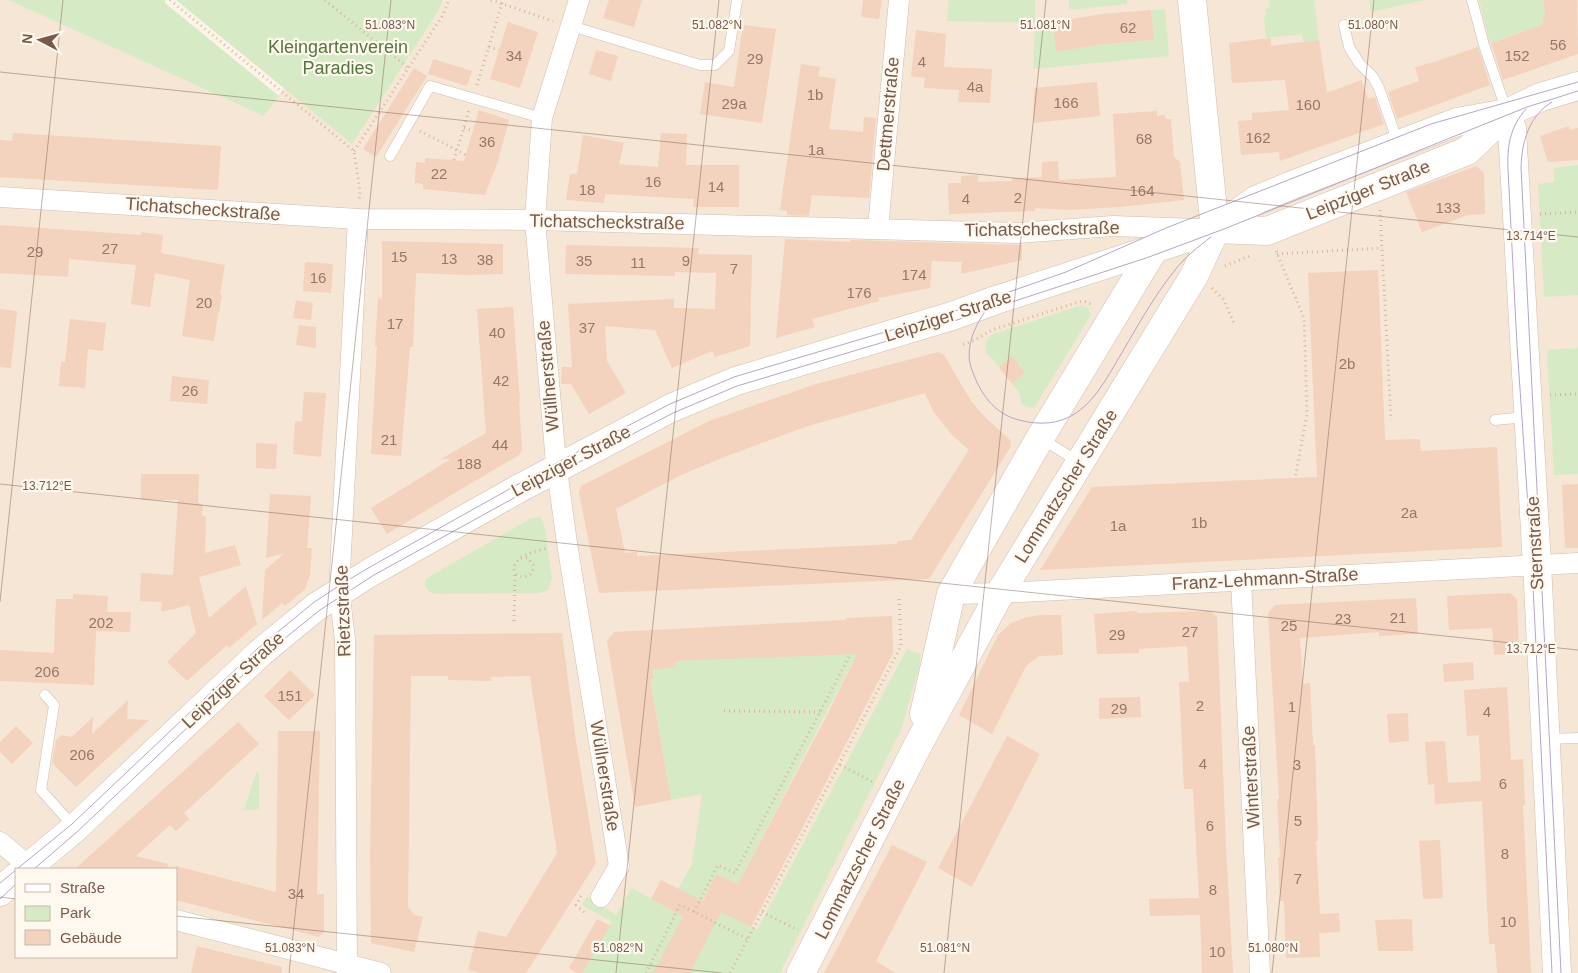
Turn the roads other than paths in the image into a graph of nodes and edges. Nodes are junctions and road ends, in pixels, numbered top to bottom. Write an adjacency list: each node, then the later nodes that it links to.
1 (579, 0): 7 (street, Wüllnerstraße)
2 (737, 0): 7 (lane)
3 (899, 0): 16 (street, Dettmerstraße)
4 (1192, 0): 17 (main road)
5 (1472, 0): 9 (lane)
6 (1344, 25): 11 (lane)
7 (571, 26): 10 (street, Wüllnerstraße)
8 (1578, 86): 9 (main road, Leipziger Straße)
9 (1507, 113): 11 (main road, Leipziger Straße); 17 (main road, Leipziger Straße); 19 (main road, Sternstraße)
10 (542, 118): 12 (lane); 15 (street, Wüllnerstraße)
11 (1399, 144): 17 (main road, Leipziger Straße)
12 (390, 156)
13 (0, 196): 14 (street, Tichatscheckstraße)
14 (358, 219): 15 (street, Tichatscheckstraße); 27 (street, Rietzstraße)
15 (535, 220): 16 (street, Tichatscheckstraße); 23 (street, Wüllnerstraße)
16 (878, 228): 17 (street, Tichatscheckstraße)
17 (1215, 229): 18 (main road, Leipziger Straße); 22 (main road, Lommatzscher Straße)
18 (1154, 249): 21 (main road, Lommatzscher Straße); 23 (main road, Leipziger Straße)
19 (1528, 417): 20 (lane); 25 (main road, Sternstraße)
20 (1496, 420)
21 (1040, 438): 22 (lane); 29 (main road, Lommatzscher Straße)
22 (1080, 462): 28 (main road, Lommatzscher Straße)
23 (556, 468): 27 (main road, Leipziger Straße); 40 (street, Wüllnerstraße)
24 (1578, 562): 25 (street, Franz-Lehmann-Straße)
25 (1537, 564): 26 (street, Franz-Lehmann-Straße); 32 (main road, Sternstraße)
26 (1241, 580): 28 (street, Franz-Lehmann-Straße); 45 (street, Winterstraße)
27 (339, 591): 34 (main road, Leipziger Straße); 42 (street, Rietzstraße)
28 (1000, 593): 29 (street, Franz-Lehmann-Straße); 33 (main road, Lommatzscher Straße)
29 (951, 594): 33 (main road, Lommatzscher Straße)
30 (44, 695): 34 (lane)
31 (1578, 738): 32 (lane)
32 (1546, 739): 46 (main road, Sternstraße)
33 (918, 745): 44 (main road, Lommatzscher Straße)
34 (75, 828): 37 (main road, Leipziger Straße)
35 (0, 842): 36 (street)
36 (23, 868)
37 (29, 868)
38 (15, 880): 39 (main road, Leipziger Straße)
39 (0, 892)
40 (601, 897)
41 (178, 921): 42 (street)
42 (347, 968): 43 (street)
43 (381, 973)
44 (801, 973)
45 (1260, 973)
46 (1557, 973)

